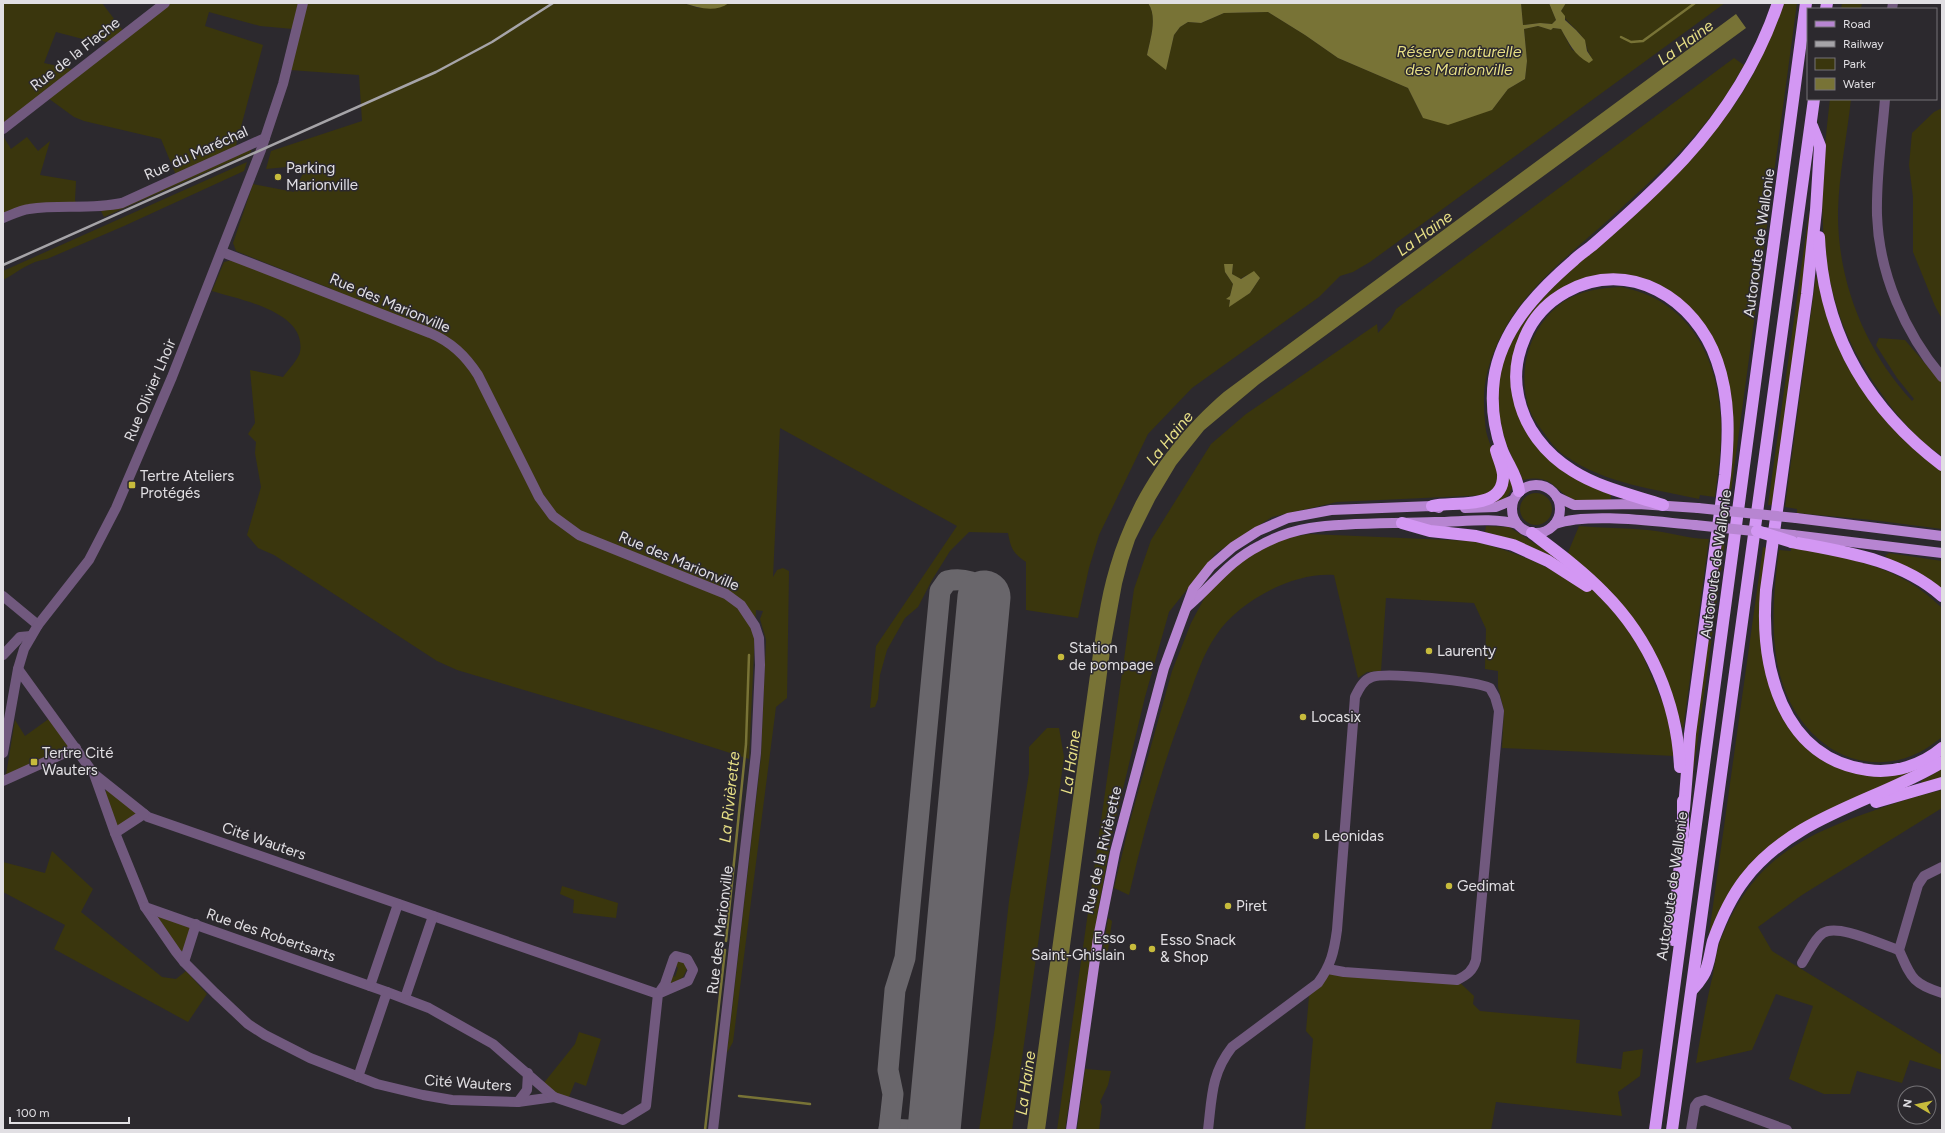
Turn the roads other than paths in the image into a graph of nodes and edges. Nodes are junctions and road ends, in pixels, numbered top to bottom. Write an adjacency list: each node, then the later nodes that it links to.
1 (165, 3): 8 (street, Rue de la Flache)
2 (304, 3): 9 (street, Rue du Maréchal)
3 (1778, 3): 14 (highway)
4 (1806, 3): 61 (highway, Autoroute de Wallonie)
5 (1814, 100): 7 (highway)
6 (1885, 100): 13 (street)
7 (1811, 123): 10 (highway); 57 (highway)
8 (3, 129)
9 (265, 138): 11 (street, Rue du Maréchal); 12 (street, Rue Olivier Lhoir)
10 (1816, 210): 15 (highway); 37 (highway)
11 (3, 218)
12 (222, 252): 32 (street, Rue Olivier Lhoir); 66 (street, Rue des Marionville)
13 (1942, 377)
14 (1495, 424): 16 (highway); 19 (highway)
15 (1942, 465)
16 (1516, 496): 17 (main road); 19 (main road, Rue de la Rivièrette); 21 (main road)
17 (1557, 497): 18 (main road); 22 (main road)
18 (1663, 505): 25 (main road, bridge); 43 (highway)
19 (1432, 506): 30 (main road, Rue de la Rivièrette)
20 (1402, 523): 21 (main road); 30 (main road); 31 (highway)
21 (1517, 524): 24 (main road)
22 (1555, 524): 23 (main road, bridge); 24 (main road)
23 (1757, 531): 26 (highway, bridge)
24 (1532, 533): 31 (highway)
25 (1942, 536)
26 (1792, 539): 27 (main road); 29 (highway)
27 (1942, 553)
28 (3, 596): 32 (street)
29 (1942, 596)
30 (1187, 607): 67 (main road, Rue de la Rivièrette)
31 (1624, 615): 43 (highway)
32 (38, 625): 33 (street, Rue Olivier Lhoir)
33 (31, 636): 34 (street); 35 (street, Rue Olivier Lhoir)
34 (3, 655)
35 (18, 669): 36 (street, Cité Wauters); 38 (street, Rue Olivier Lhoir)
36 (76, 748): 40 (street, Cité Wauters); 41 (street)
37 (1942, 748)
38 (3, 753)
39 (1942, 762): 45 (highway)
40 (94, 774): 44 (street, Cité Wauters); 46 (street, Cité Wauters)
41 (3, 781)
42 (1942, 783): 45 (highway)
43 (1684, 809): 61 (highway)
44 (144, 814): 46 (street); 48 (street, Cité Wauters)
45 (1833, 814): 57 (highway)
46 (115, 833): 49 (street, Cité Wauters)
47 (1942, 866): 52 (street)
48 (398, 904): 50 (street, Cité Wauters); 56 (street)
49 (145, 906): 51 (street, Rue des Robertsarts); 53 (street, Cité Wauters)
50 (432, 916): 60 (street); 64 (street, Cité Wauters)
51 (196, 924): 53 (street); 56 (street, Rue des Robertsarts)
52 (1899, 950): 54 (street); 59 (street)
53 (184, 962): 63 (street, Cité Wauters)
54 (1802, 963)
55 (1328, 969): 55 (street); 68 (street)
56 (370, 986): 58 (street, Rue des Robertsarts)
57 (1691, 991): 70 (highway)
58 (387, 992): 60 (street, Rue des Robertsarts); 63 (street)
59 (1942, 993)
60 (405, 998): 62 (street, Rue des Robertsarts)
61 (1671, 1012): 69 (highway, Autoroute de Wallonie)
62 (528, 1073): 64 (street, Rue des Robertsarts); 65 (street)
63 (358, 1077): 65 (street, Cité Wauters)
64 (554, 1097): 65 (street, Cité Wauters)
65 (518, 1102)
66 (713, 1130)
67 (1071, 1130)
68 (1208, 1130)
69 (1655, 1130)
70 (1672, 1130)
71 (1691, 1130): 72 (street)
72 (1787, 1130)

